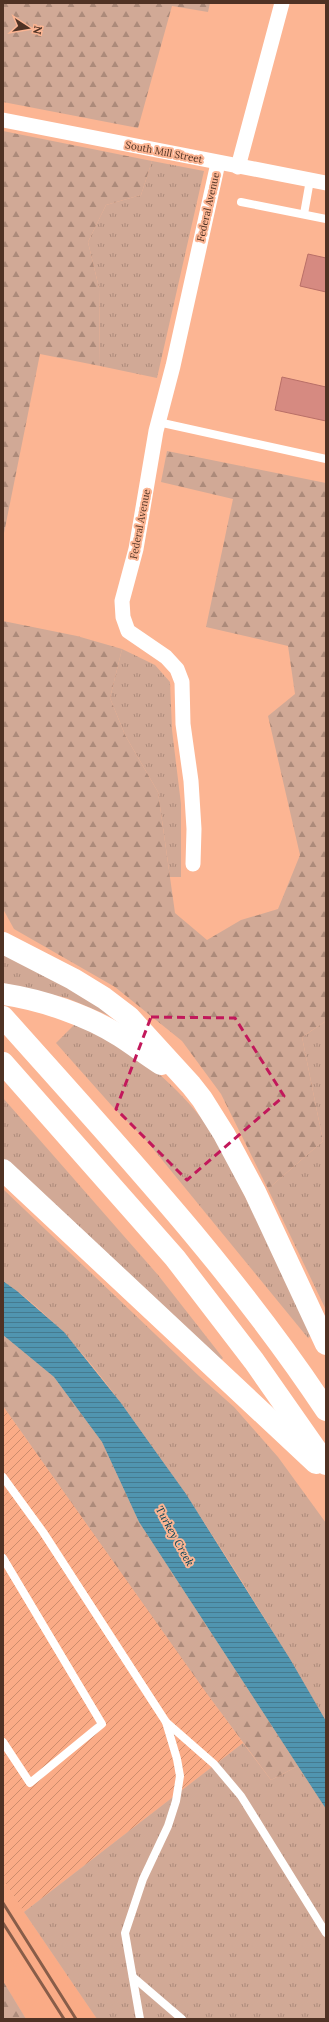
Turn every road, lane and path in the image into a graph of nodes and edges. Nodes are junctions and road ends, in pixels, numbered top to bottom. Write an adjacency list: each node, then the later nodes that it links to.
1 (282, 3): 4 (street)
2 (3, 120): 3 (street, South Mill Street)
3 (218, 163): 4 (street, South Mill Street); 10 (street, Federal Avenue)
4 (238, 167): 5 (street, South Mill Street)
5 (310, 180): 6 (street, South Mill Street); 8 (lane)
6 (326, 183)
7 (241, 202): 8 (lane)
8 (304, 214): 9 (lane)
9 (326, 219)
10 (158, 422): 11 (lane); 12 (street, Federal Avenue)
11 (326, 459)
12 (193, 864)
13 (3, 943): 17 (highway)
14 (3, 994): 17 (highway)
15 (3, 1017): 20 (highway)
16 (5, 1066): 21 (highway)
17 (191, 1085): 19 (highway)
18 (3, 1170): 22 (highway)
19 (326, 1344)
20 (326, 1410)
21 (326, 1464)
22 (326, 1473)
23 (3, 1477): 25 (lane)
24 (3, 1558): 26 (lane)
25 (166, 1722): 27 (lane); 28 (lane)
26 (3, 1742)
27 (326, 1933)
28 (133, 1977): 29 (lane); 30 (lane)
29 (140, 2019)
30 (182, 2019)

